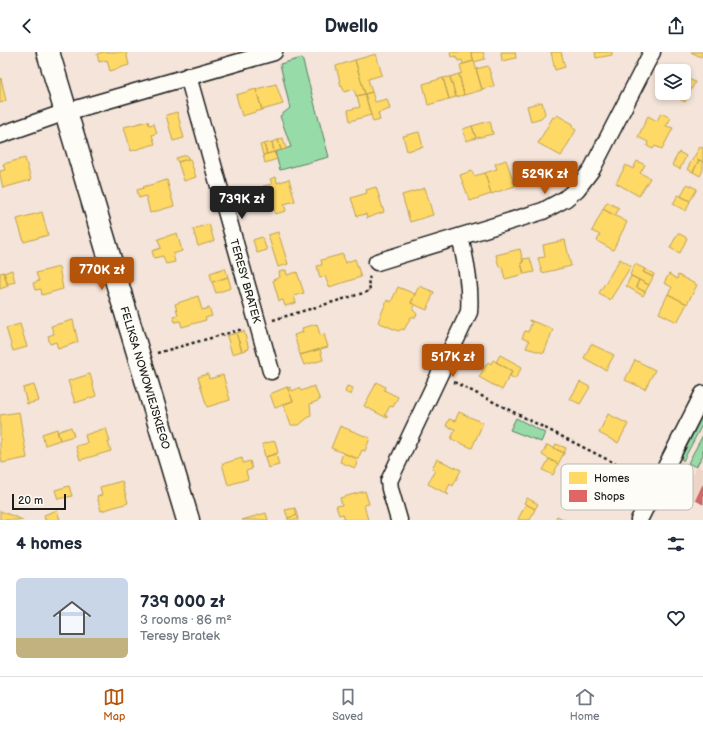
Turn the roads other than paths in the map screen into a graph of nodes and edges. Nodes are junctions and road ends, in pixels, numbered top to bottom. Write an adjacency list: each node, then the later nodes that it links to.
1 (48, 52): 5 (street, FELIKSA NOWOWIEJSKIEGO)
2 (274, 52): 4 (street)
3 (652, 52): 7 (street)
4 (188, 76): 5 (street); 9 (street, TERESY BRATEK)
5 (66, 112): 6 (street); 13 (street, FELIKSA NOWOWIEJSKIEGO)
6 (0, 135)
7 (460, 237): 8 (street); 14 (street)
8 (377, 262)
9 (271, 371)
10 (703, 394): 11 (street)
11 (668, 464)
12 (644, 510): 15 (street)
13 (188, 520)
14 (399, 520)
15 (639, 520)

